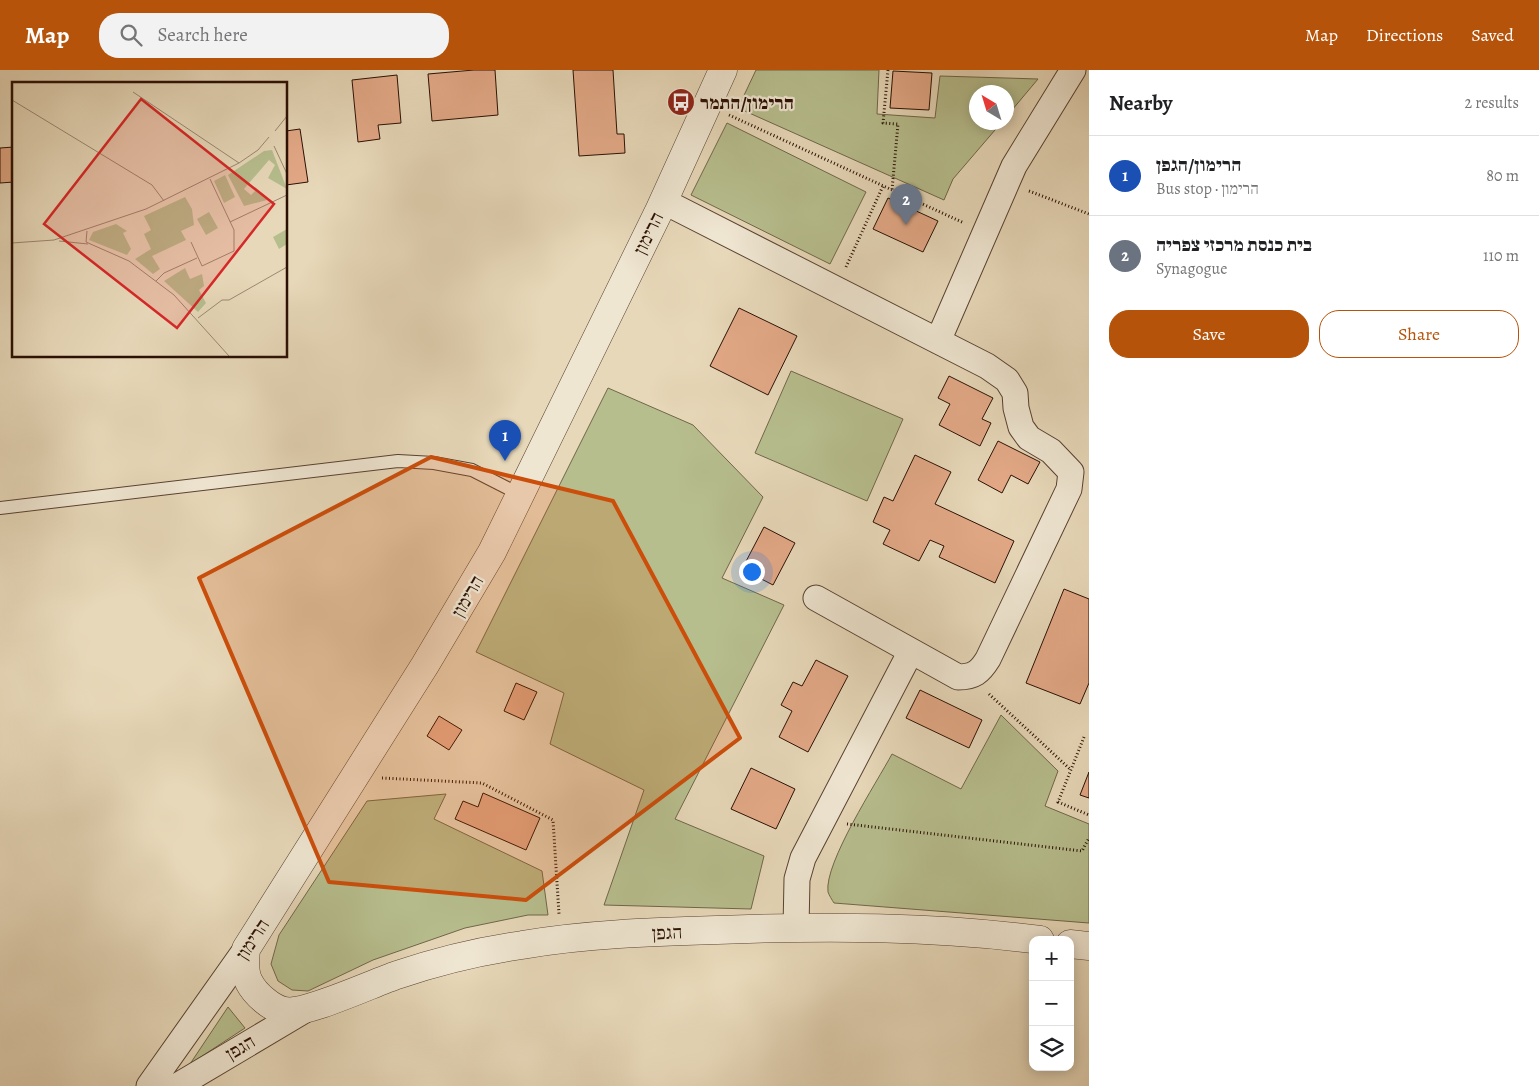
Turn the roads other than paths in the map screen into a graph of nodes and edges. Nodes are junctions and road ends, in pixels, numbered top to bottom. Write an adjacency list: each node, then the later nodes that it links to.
1 (722, 70): 3 (street, הרימון)
2 (1073, 70): 4 (street)
3 (663, 201): 4 (street); 5 (street, הרימון)
4 (938, 341): 8 (street)
5 (521, 496): 6 (lane); 13 (street, הרימון)
6 (0, 508)
7 (816, 598): 8 (street)
8 (911, 650): 9 (street)
9 (796, 928): 10 (street, הגפן); 14 (street, הגפן)
10 (1029, 939)
11 (1074, 944): 12 (street)
12 (1089, 946)
13 (246, 949): 14 (street, הגפן); 15 (street, הרימון)
14 (305, 1010): 16 (street, הגפן)
15 (149, 1086)
16 (177, 1086)

